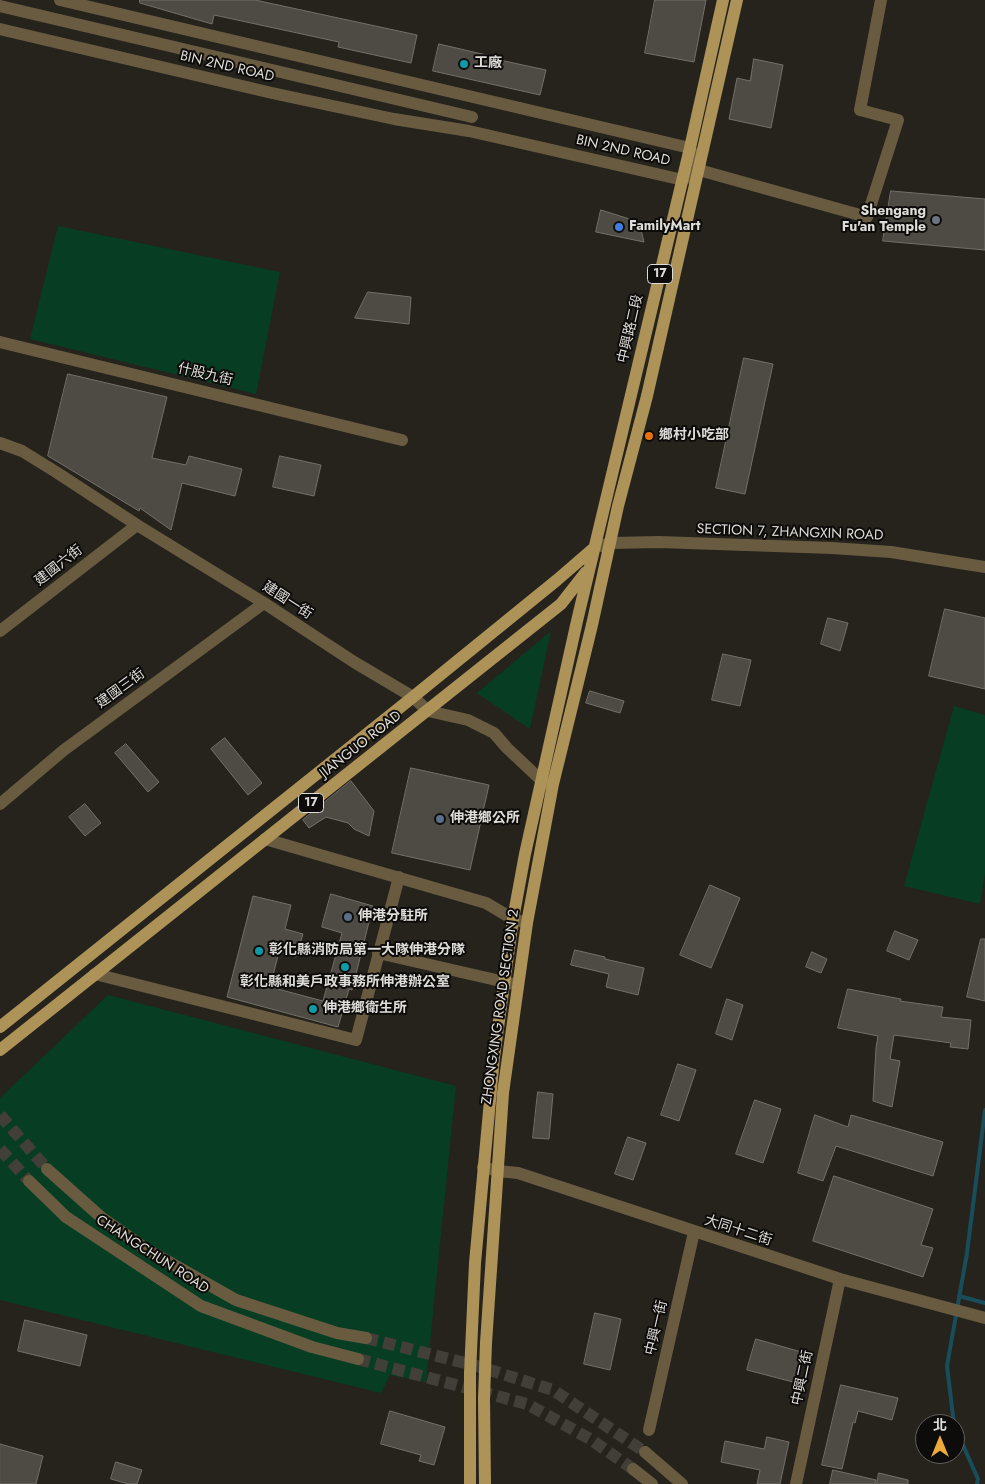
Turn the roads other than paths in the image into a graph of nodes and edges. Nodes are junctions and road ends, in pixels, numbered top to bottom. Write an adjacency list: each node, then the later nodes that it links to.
1 (60, 0): 8 (street, BIN 2ND ROAD)
2 (723, 0): 8 (main road, 中興路二段 / 17)
3 (737, 0): 9 (main road, 17)
4 (881, 0): 9 (street)
5 (0, 6): 7 (street)
6 (0, 29): 10 (street, BIN 2ND ROAD)
7 (472, 116)
8 (690, 148): 9 (street, BIN 2ND ROAD); 10 (main road, 中興路二段 / 17)
9 (699, 170): 10 (street, BIN 2ND ROAD); 15 (main road, 17)
10 (683, 180): 16 (main road, 中興路二段 / 17)
11 (0, 342): 12 (street, 什股九街)
12 (402, 440)
13 (0, 443): 14 (street, 建國一街)
14 (137, 526): 19 (street, 建國一街); 20 (street, 建國六街)
15 (610, 543): 16 (street, SECTION 7, ZHANGXIN ROAD); 17 (street, SECTION 7, ZHANGXIN ROAD); 18 (main road, JIANGUO ROAD / 17); 23 (main road, ZHONGXING ROAD SECTION 2)
16 (594, 548): 18 (main road, ZHONGXING ROAD SECTION 2); 21 (main road, JIANGUO ROAD / 17)
17 (985, 568)
18 (589, 569): 22 (main road, JIANGUO ROAD / 17); 23 (main road, ZHONGXING ROAD SECTION 2)
19 (264, 603): 21 (street, 建國一街); 24 (street, 建國三街)
20 (0, 631)
21 (413, 698): 22 (street, 建國一街); 33 (main road, JIANGUO ROAD / 17)
22 (428, 711): 23 (street, 建國一街); 25 (main road, JIANGUO ROAD / 17)
23 (548, 783): 27 (main road, ZHONGXING ROAD SECTION 2); 28 (main road, ZHONGXING ROAD SECTION 2)
24 (0, 804)
25 (265, 839): 26 (street); 30 (main road, JIANGUO ROAD / 17)
26 (399, 878): 27 (street); 29 (street)
27 (513, 919): 28 (street); 31 (main road, ZHONGXING ROAD SECTION 2)
28 (527, 923): 32 (main road, ZHONGXING ROAD SECTION 2)
29 (378, 953): 30 (street); 31 (street)
30 (95, 974): 34 (main road, JIANGUO ROAD / 17)
31 (504, 982): 32 (street); 35 (main road, ZHONGXING ROAD SECTION 2)
32 (518, 985): 37 (main road, ZHONGXING ROAD SECTION 2)
33 (0, 1027)
34 (0, 1050)
35 (483, 1167): 37 (street, 大同十二街); 47 (main road, ZHONGXING ROAD SECTION 2)
36 (47, 1168): 42 (street, CHANGCHUN ROAD)
37 (498, 1171): 39 (street, 大同十二街); 48 (main road, ZHONGXING ROAD SECTION 2)
38 (29, 1181): 43 (street, CHANGCHUN ROAD)
39 (694, 1232): 40 (street, 大同十二街); 44 (street, 中興一街)
40 (840, 1279): 41 (street, 大同十二街); 51 (street, 中興二街)
41 (981, 1317)
42 (366, 1338)
43 (358, 1358)
44 (649, 1430)
45 (645, 1452): 50 (street)
46 (633, 1469): 49 (street)
47 (470, 1484)
48 (485, 1484)
49 (652, 1484)
50 (682, 1484)
51 (796, 1484)

